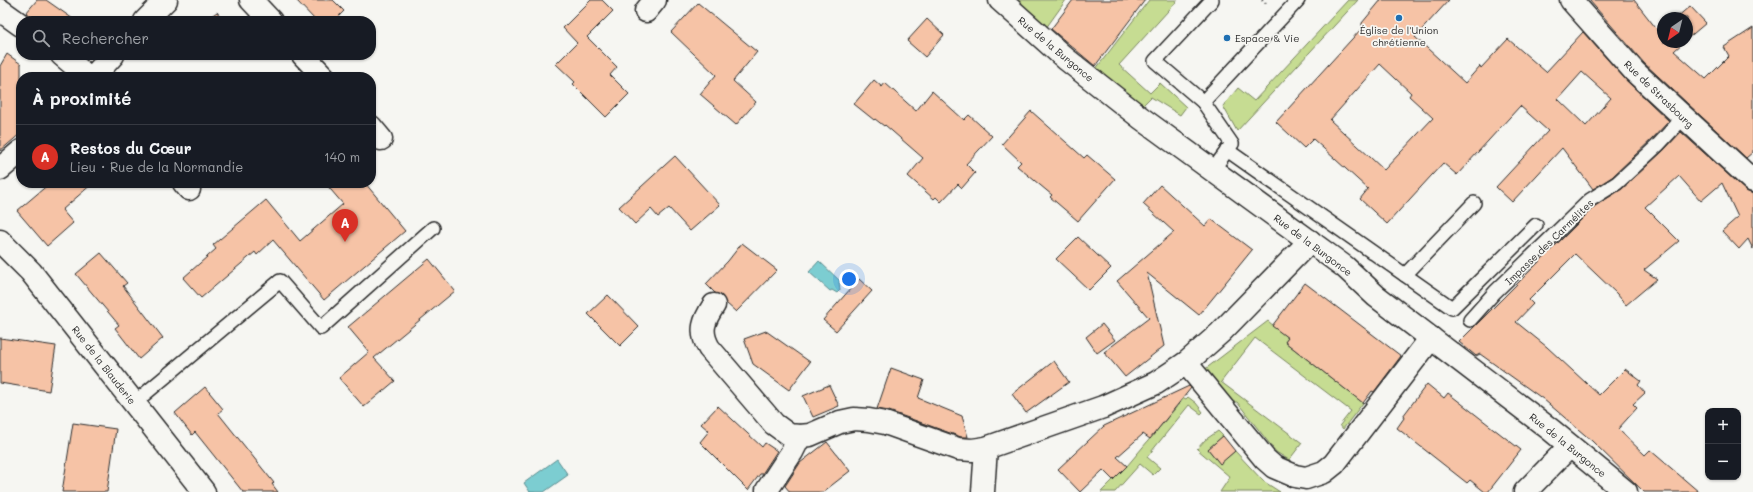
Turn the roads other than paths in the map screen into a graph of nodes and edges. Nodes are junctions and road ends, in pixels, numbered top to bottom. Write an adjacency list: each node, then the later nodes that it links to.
1 (166, 0): 8 (street)
2 (251, 0): 9 (street)
3 (1000, 0): 22 (street, Rue de la Burgonce)
4 (1212, 0): 17 (lane)
5 (1298, 0): 17 (lane)
6 (1571, 0): 18 (street, Rue de Strasbourg)
7 (0, 10): 10 (street)
8 (150, 16)
9 (266, 16)
10 (16, 21)
11 (68, 60): 14 (street)
12 (108, 60): 15 (street)
13 (308, 60): 16 (street)
14 (82, 72)
15 (98, 72)
16 (319, 72)
17 (1203, 102): 19 (lane)
18 (1682, 118): 23 (street, Rue de Strasbourg); 31 (lane, Impasse des Carmélites)
19 (1227, 150): 22 (lane); 29 (lane)
20 (16, 155): 21 (street)
21 (0, 168)
22 (1212, 171): 28 (street, Rue de la Burgonce)
23 (1750, 172)
24 (1474, 203): 29 (lane)
25 (1536, 225): 29 (lane)
26 (432, 228): 34 (lane)
27 (0, 241): 34 (street, Rue de la Blauderie)
28 (1310, 241): 32 (street, Rue de la Burgonce); 33 (street)
29 (1405, 275)
30 (714, 305): 35 (street)
31 (1470, 320)
32 (1431, 338): 33 (street); 36 (street, Rue de la Burgonce)
33 (1186, 363): 37 (street)
34 (134, 404): 39 (street, Rue de la Blauderie)
35 (800, 436): 37 (street); 38 (street)
36 (1570, 446): 41 (street); 42 (street, Rue de la Burgonce)
37 (986, 448): 40 (street)
38 (767, 490)
39 (204, 492)
40 (983, 492)
41 (1525, 492)
42 (1626, 492)

